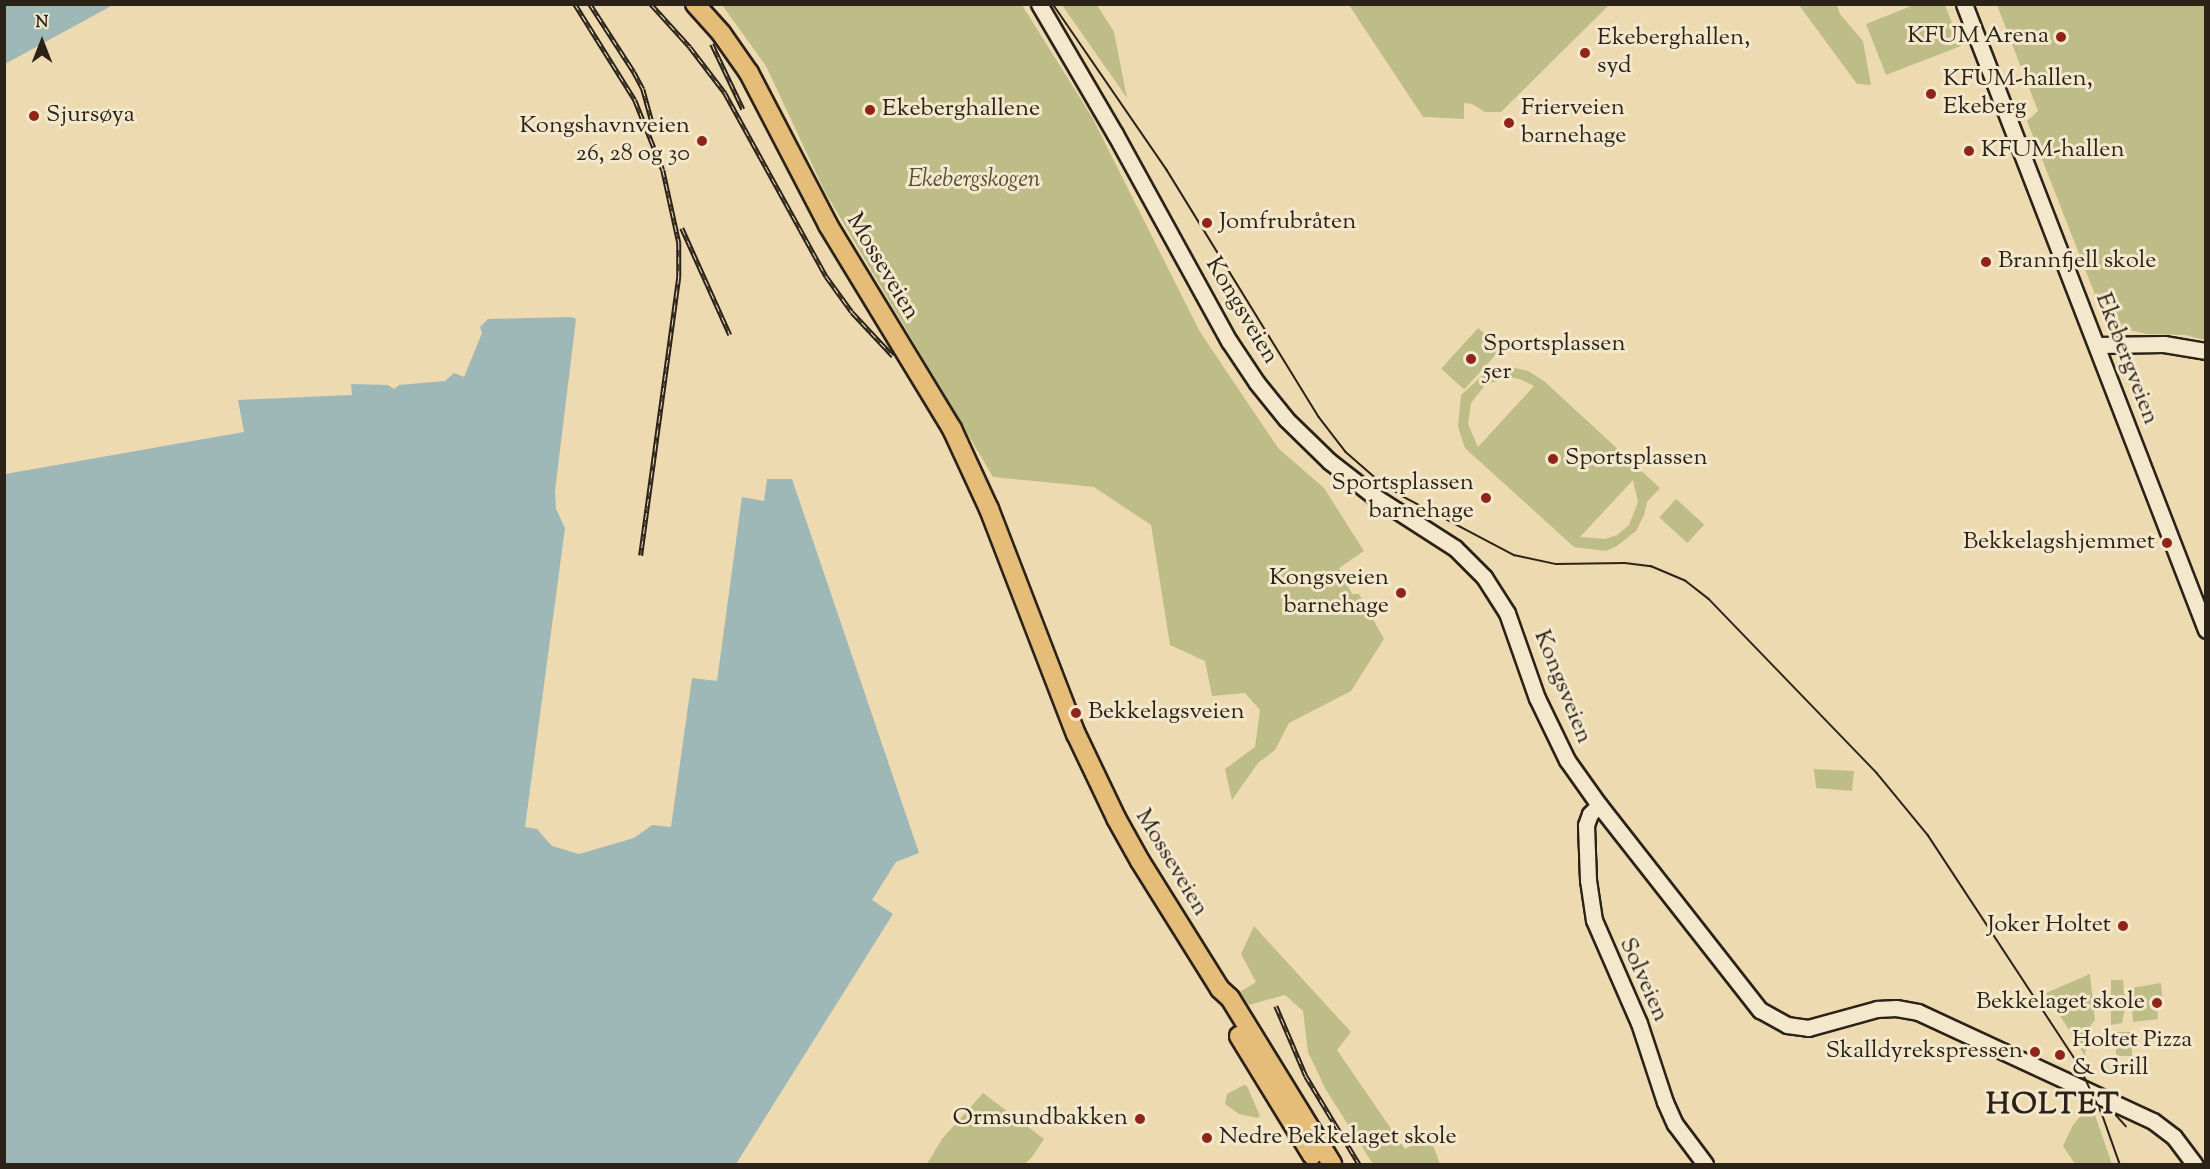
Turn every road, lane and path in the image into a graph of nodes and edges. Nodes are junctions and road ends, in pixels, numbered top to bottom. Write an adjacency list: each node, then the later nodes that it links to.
1 (695, 4): 6 (highway, Mosseveien)
2 (1039, 4): 8 (main road, Kongsveien)
3 (1964, 4): 4 (main road, Ekebergveien)
4 (2097, 345): 5 (main road); 7 (main road, Ekebergveien)
5 (2205, 351)
6 (1010, 566): 9 (highway, Mosseveien); 10 (highway, Mosseveien)
7 (2205, 630)
8 (1599, 805): 15 (main road, Solveien); 16 (main road, Kongsveien)
9 (1220, 988): 10 (highway); 12 (highway, Mosseveien)
10 (1229, 1020): 11 (highway, Mosseveien)
11 (1256, 1066): 12 (highway); 13 (highway, Mosseveien)
12 (1290, 1095): 14 (highway, Mosseveien)
13 (1318, 1164)
14 (1332, 1164)
15 (1705, 1164)
16 (2194, 1164)

